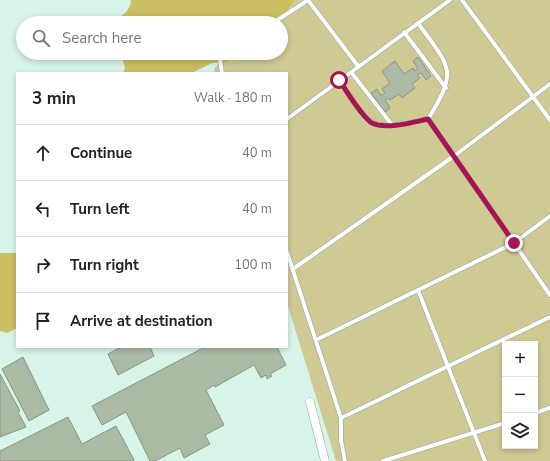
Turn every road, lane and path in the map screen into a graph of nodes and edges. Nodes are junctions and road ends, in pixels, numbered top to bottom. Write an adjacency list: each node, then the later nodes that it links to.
1 (308, 0): 4 (lane); 8 (lane)
2 (450, 0): 5 (lane)
3 (462, 0): 14 (lane)
4 (284, 16)
5 (418, 23): 6 (lane); 13 (lane)
6 (404, 32): 8 (lane); 13 (lane)
7 (220, 60): 9 (lane)
8 (358, 66): 10 (lane)
9 (222, 72)
10 (351, 72): 11 (lane); 18 (lane)
11 (339, 80): 15 (lane); 18 (lane)
12 (550, 84): 14 (lane)
13 (446, 88): 16 (lane)
14 (532, 97): 17 (lane); 19 (lane)
15 (288, 118)
16 (428, 119): 18 (lane); 19 (lane)
17 (550, 120)
18 (392, 125)
19 (454, 156): 21 (lane); 23 (lane)
20 (550, 216): 21 (lane)
21 (514, 243): 24 (lane); 25 (lane)
22 (288, 255): 23 (lane)
23 (293, 269): 27 (lane)
24 (418, 290): 27 (lane); 28 (lane)
25 (550, 295)
26 (550, 316): 28 (lane)
27 (316, 340): 32 (lane)
28 (449, 366): 32 (lane); 34 (lane)
29 (310, 402): 35 (street)
30 (550, 408): 31 (lane)
31 (538, 412)
32 (341, 418): 36 (lane)
33 (502, 424): 34 (lane)
34 (475, 433): 37 (lane); 38 (lane)
35 (325, 461)
36 (345, 461)
37 (383, 461)
38 (485, 461)

